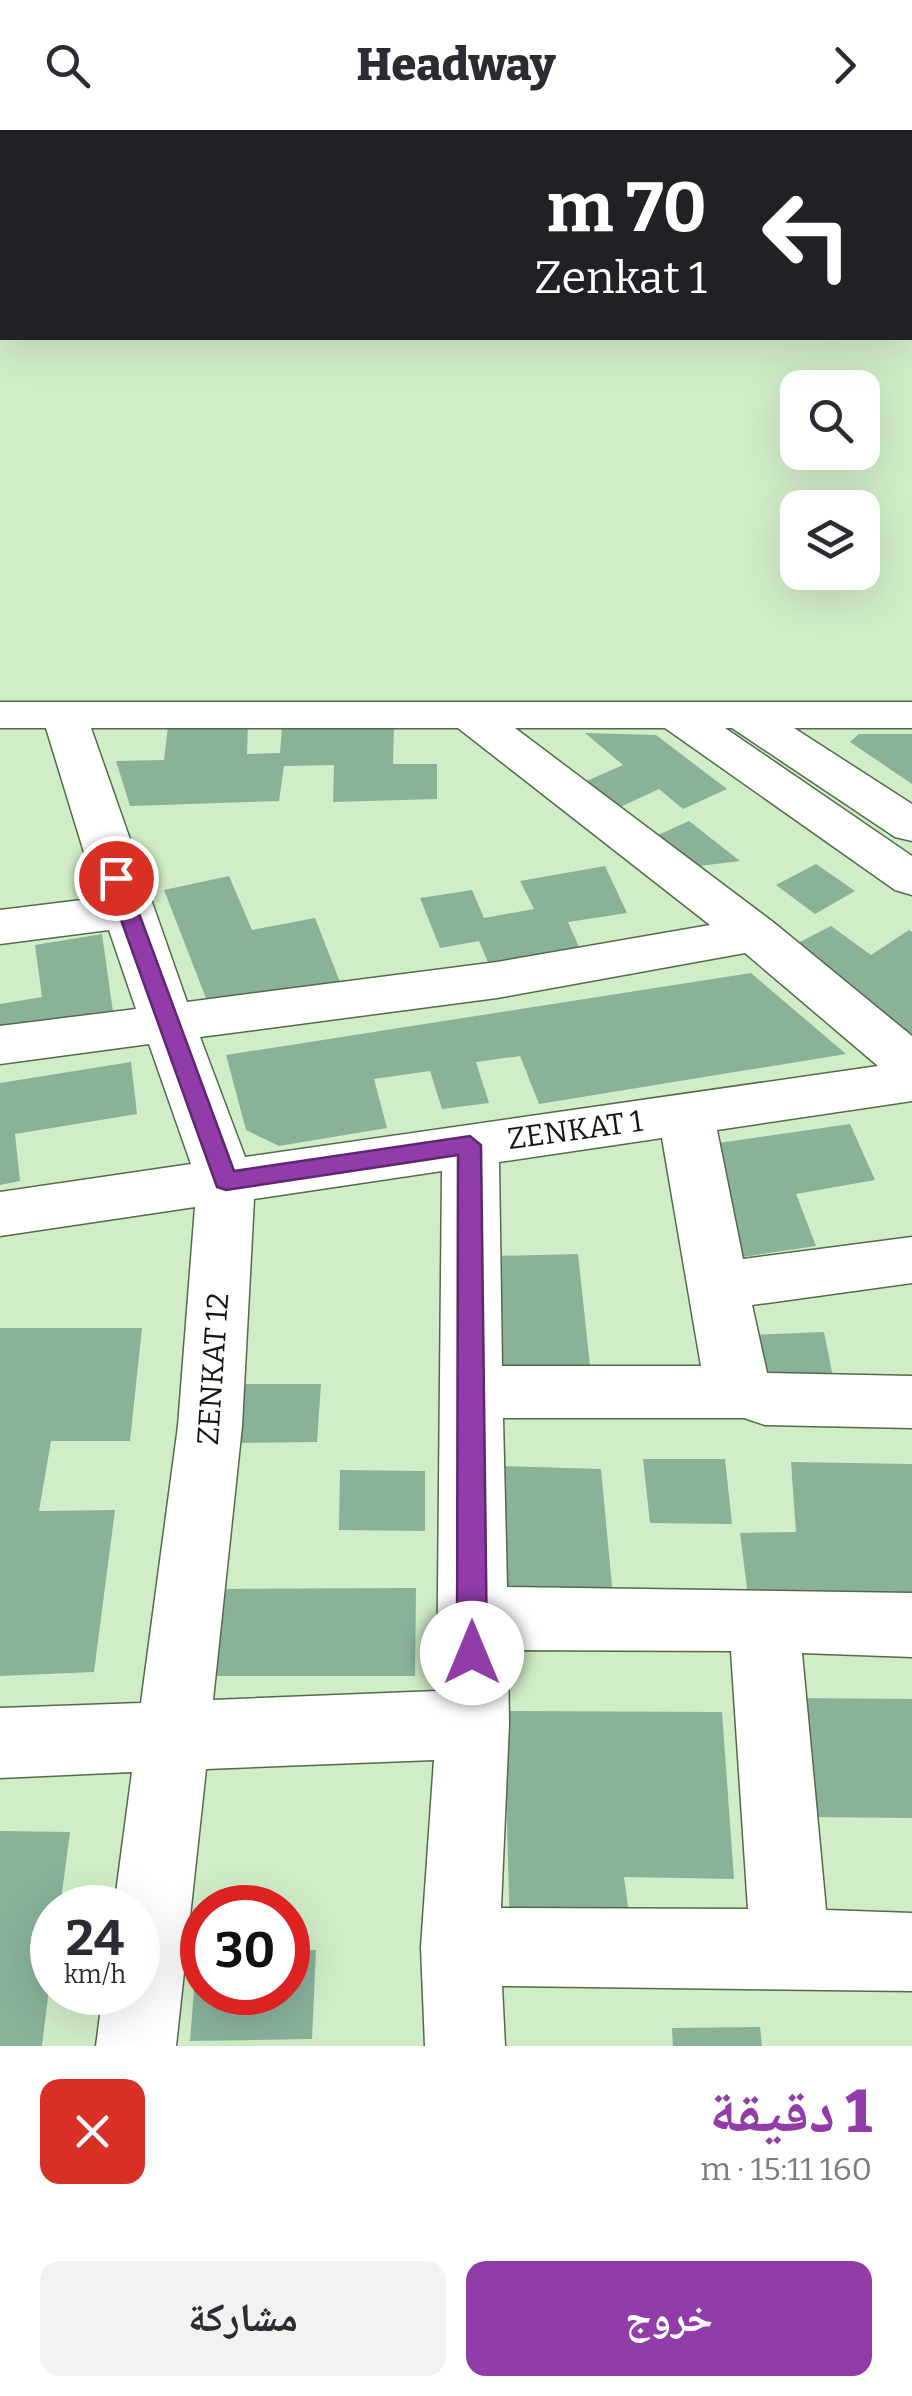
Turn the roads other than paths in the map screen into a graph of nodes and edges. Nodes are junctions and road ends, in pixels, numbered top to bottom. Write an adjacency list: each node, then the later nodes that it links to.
1 (0, 715): 2 (street)
2 (64, 715): 3 (street); 9 (street, ZENKAT 12)
3 (469, 715): 4 (street); 11 (street)
4 (675, 715): 5 (street); 8 (street)
5 (742, 715): 6 (street); 7 (street)
6 (912, 716)
7 (912, 826)
8 (912, 878)
9 (126, 910): 10 (street); 12 (street, ZENKAT 12)
10 (0, 927)
11 (755, 934): 12 (street); 14 (street)
12 (168, 1024): 13 (street); 18 (street, ZENKAT 12)
13 (0, 1045)
14 (912, 1065)
15 (912, 1081): 16 (street, ZENKAT 1)
16 (686, 1114): 17 (street, ZENKAT 1); 21 (street)
17 (470, 1145): 18 (street, ZENKAT 1); 22 (street)
18 (226, 1181): 19 (street, ZENKAT 1); 29 (street, ZENKAT 12)
19 (0, 1214)
20 (912, 1260): 21 (street)
21 (718, 1286): 23 (street)
22 (470, 1392): 23 (street); 25 (street)
23 (745, 1392): 24 (street)
24 (912, 1402)
25 (472, 1618): 26 (street); 28 (street)
26 (764, 1620): 27 (street); 32 (street)
27 (912, 1625)
28 (473, 1724): 29 (street); 31 (street)
29 (171, 1735): 30 (street); 34 (street, ZENKAT 12)
30 (0, 1743)
31 (460, 1947): 32 (street); 35 (street)
32 (790, 1948): 33 (street)
33 (912, 1952)
34 (136, 2046)
35 (465, 2046)

